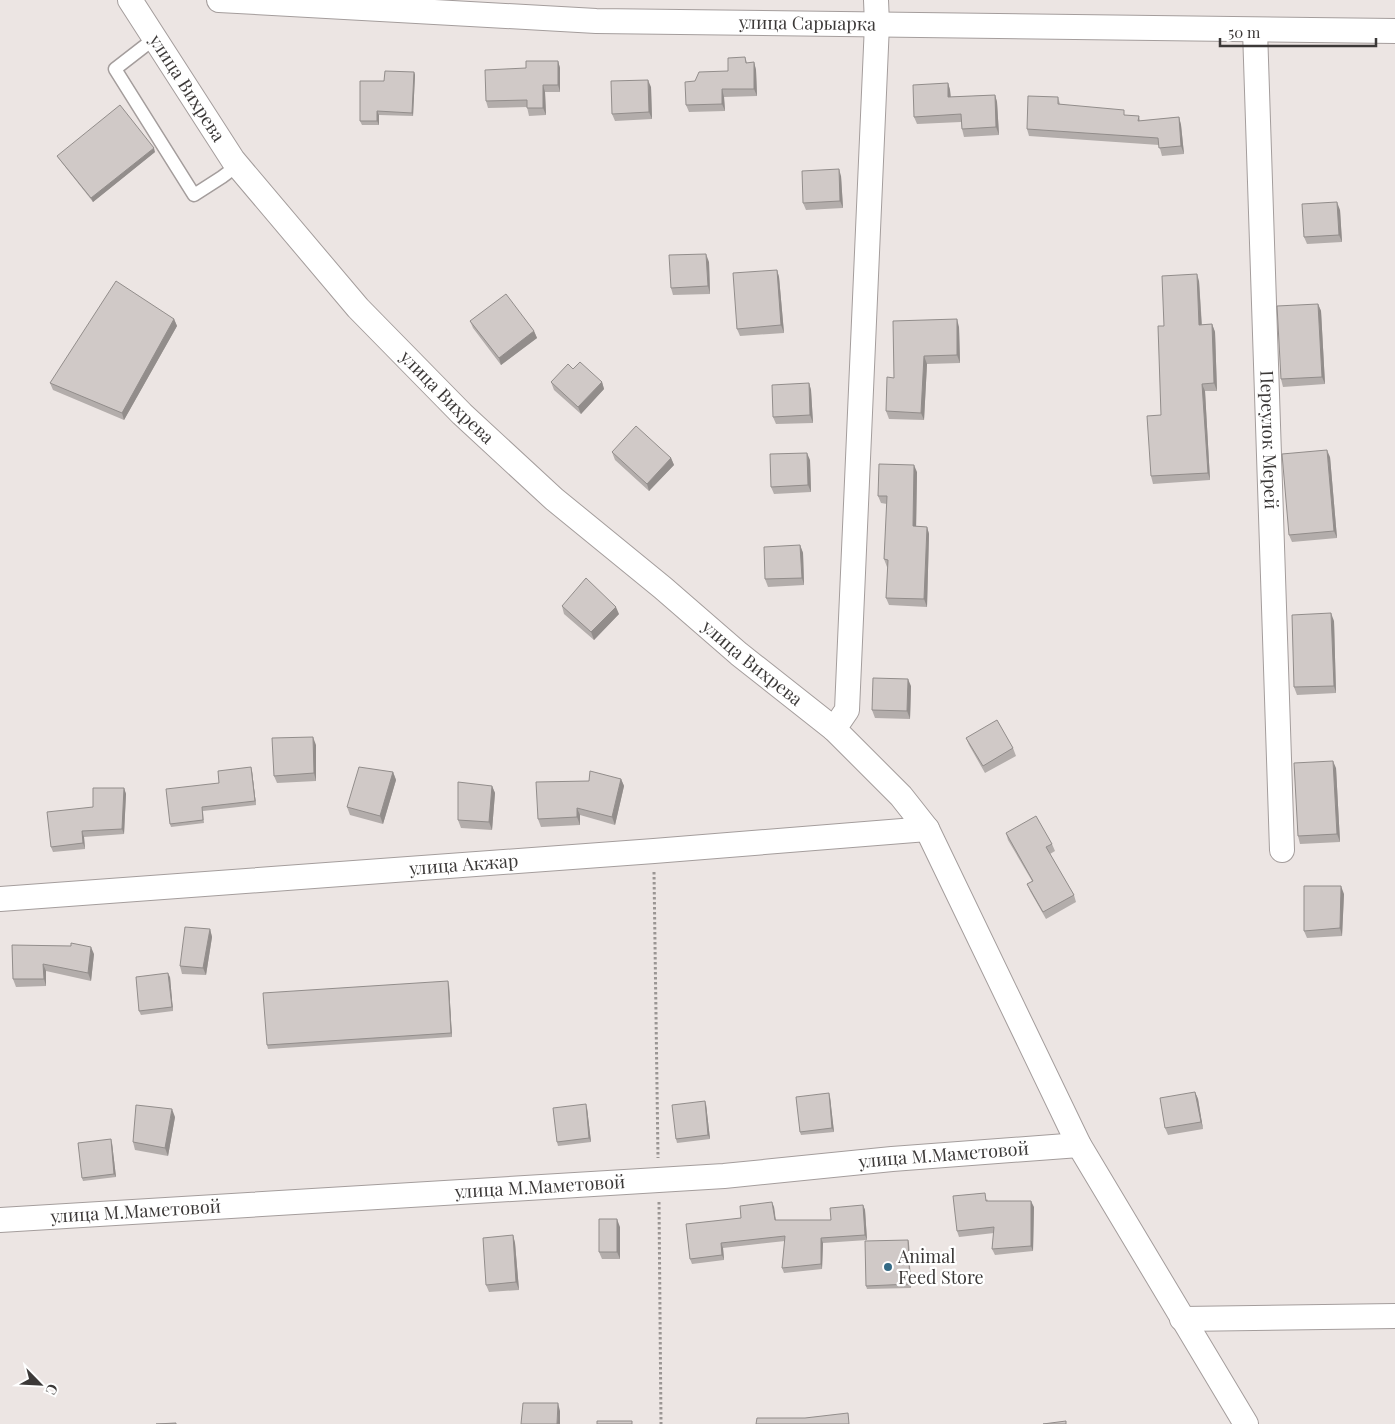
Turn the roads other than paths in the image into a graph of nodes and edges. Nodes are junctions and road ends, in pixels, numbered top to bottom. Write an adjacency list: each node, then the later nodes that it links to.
1 (130, 0): 7 (street, улица Вихрева)
2 (219, 0): 4 (street, улица Сарыарка)
3 (876, 0): 4 (street)
4 (877, 24): 5 (street, улица Сарыарка); 9 (street)
5 (1255, 30): 6 (street, улица Сарыарка); 11 (street, Переулок Мерей)
6 (1395, 31)
7 (155, 38): 8 (street, улица Вихрева); 8 (lane)
8 (238, 165): 9 (street, улица Вихрева)
9 (834, 729): 10 (street, улица Вихрева)
10 (927, 830): 12 (street, улица Акжар); 13 (street, улица Вихрева)
11 (1282, 850)
12 (0, 899)
13 (1079, 1145): 14 (street, улица М.Маметовой); 16 (street, улица Вихрева)
14 (0, 1220)
15 (1395, 1316): 16 (street)
16 (1182, 1319): 17 (street, улица Вихрева)
17 (1246, 1424)

